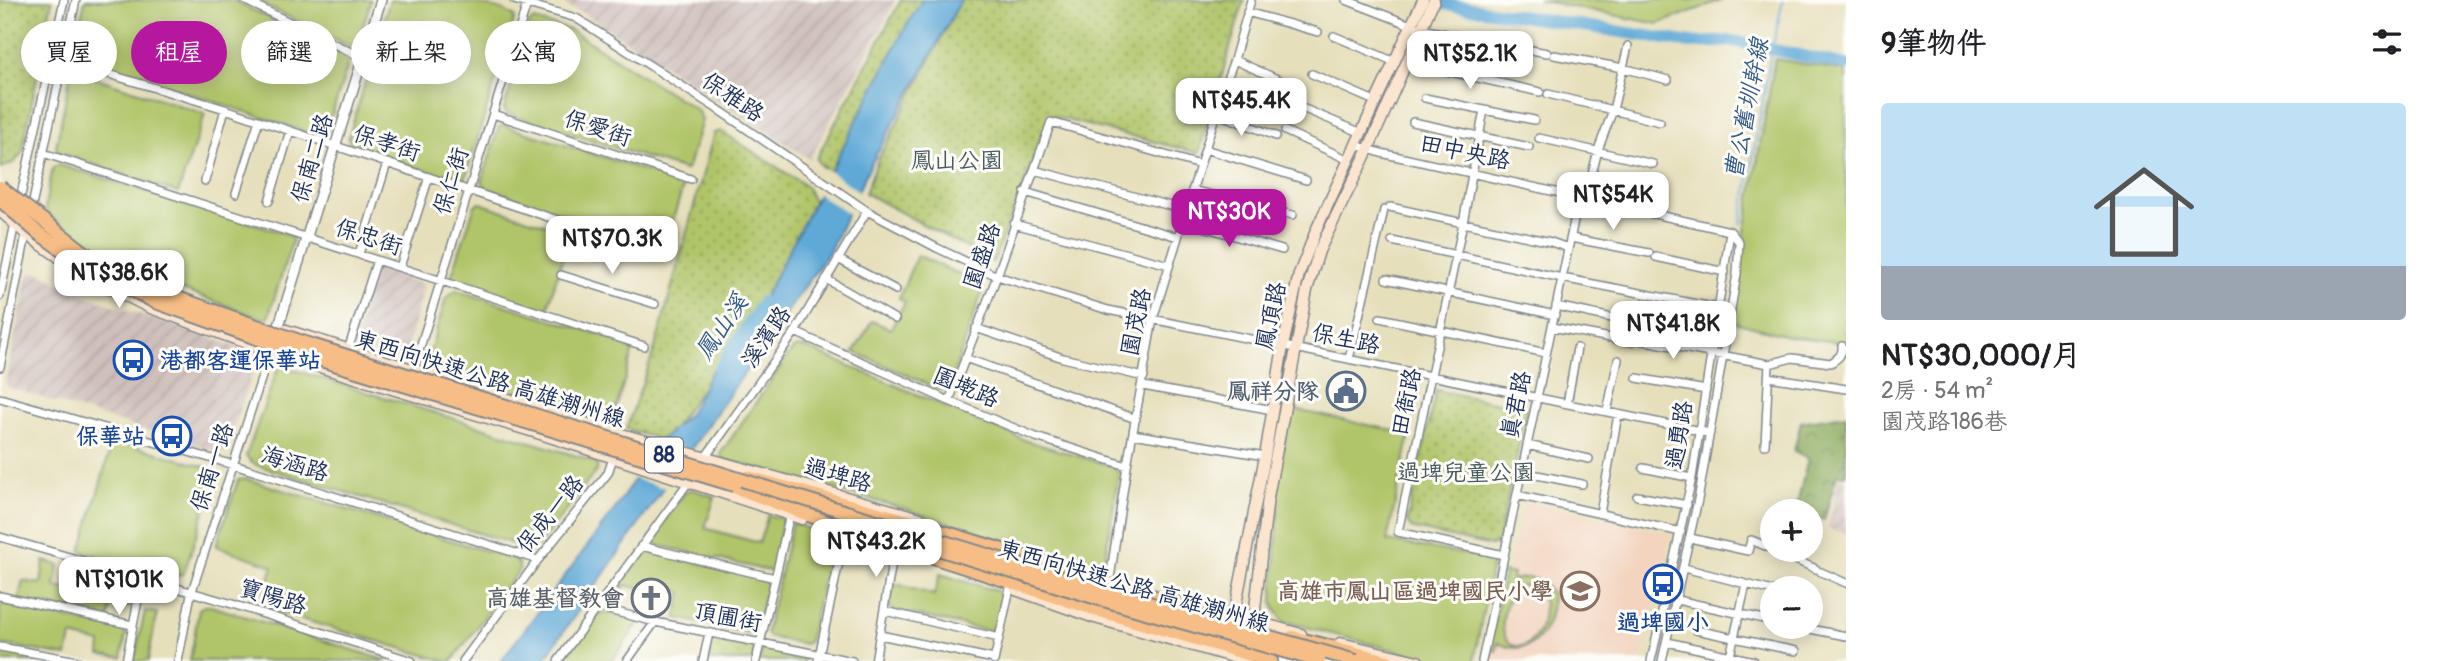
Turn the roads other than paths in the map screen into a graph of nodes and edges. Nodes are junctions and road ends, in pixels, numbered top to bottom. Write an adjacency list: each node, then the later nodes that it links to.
1 (64, 0): 11 (street)
2 (76, 0): 12 (street)
3 (244, 0): 18 (street)
4 (381, 0): 13 (street, 保南二路)
5 (514, 0): 8 (street, 保雅路)
6 (1251, 0): 10 (street, 園茂路)
7 (1346, 0): 14 (street)
8 (527, 4): 38 (street, 保仁街); 78 (street, 保雅路)
9 (1427, 4): 14 (main road, 鳳頂路)
10 (1247, 12): 15 (street); 19 (street, 園茂路)
11 (60, 21)
12 (71, 21)
13 (374, 21)
14 (1416, 28): 20 (main road, 鳳頂路); 21 (street)
15 (1318, 32)
16 (1334, 36): 20 (street)
17 (1628, 46): 21 (street, 真君路)
18 (351, 52)
19 (1234, 60): 28 (street, 園茂路); 29 (street)
20 (1401, 62): 31 (main road, 鳳頂路); 35 (street); 53 (main road, 鳳頂路)
21 (1623, 68): 24 (street); 35 (street, 真君路)
22 (1312, 74): 31 (street)
23 (117, 76): 33 (street, 保孝街)
24 (1668, 80)
25 (46, 84): 73 (street)
26 (58, 84): 55 (street)
27 (355, 84): 50 (street, 保南二路)
28 (1224, 87): 36 (street); 37 (street, 園茂路)
29 (1298, 88)
30 (1425, 98): 34 (street)
31 (1377, 102): 45 (main road, 鳳頂路)
32 (1295, 105): 45 (street)
33 (225, 109): 39 (street, 保孝街); 66 (street)
34 (1484, 110): 40 (street); 47 (street, 田衙路)
35 (1613, 110): 42 (street); 54 (street, 真君路)
36 (1286, 112)
37 (1216, 113): 46 (street); 52 (street, 園茂路)
38 (493, 114): 63 (street, 保愛街); 68 (street, 保仁街)
39 (259, 120): 43 (street, 保孝街); 71 (street)
40 (1534, 120)
41 (1413, 122): 47 (street)
42 (1660, 122)
43 (290, 131): 50 (street, 保孝街); 75 (street)
44 (1284, 131): 56 (street)
45 (1362, 133): 49 (main road, 鳳頂路)
46 (1276, 136)
47 (1479, 136): 51 (street); 61 (street, 田衙路)
48 (1539, 138): 54 (street)
49 (1356, 145): 53 (street, 田中央路); 56 (main road, 鳳頂路)
50 (335, 146): 57 (street, 保孝街); 89 (street, 保南二路)
51 (1529, 147)
52 (1205, 149): 59 (street, 園茂路); 64 (street)
53 (1368, 150): 61 (street, 田中央路); 125 (main road, 鳳頂路)
54 (1598, 150): 58 (street); 72 (street, 真君路)
55 (43, 153): 76 (street); 89 (street, 保忠街)
56 (1349, 160): 123 (main road, 鳳頂路)
57 (387, 163): 62 (street, 保孝街); 93 (street)
58 (1654, 164)
59 (1200, 165): 60 (street, 園盛路); 69 (street, 園茂路)
60 (1034, 170): 70 (street, 園盛路); 79 (street)
61 (1472, 173): 72 (street, 田中央路); 82 (street, 田衙路)
62 (429, 177): 68 (street, 保孝街); 99 (street)
63 (691, 179)
64 (1306, 180)
65 (0, 181): 73 (main road)
66 (205, 181)
67 (0, 187): 163 (highway, 東西向快速公路 高雄潮州線 / 88, bridge)
68 (469, 190): 95 (street, 保孝街); 106 (street, 保仁街)
69 (1192, 190): 79 (street, 園茂路); 80 (street)
70 (1026, 192): 84 (street, 園盛路); 87 (street)
71 (236, 193)
72 (1583, 198): 85 (street, 田中央路); 88 (street, 真君路)
73 (20, 199): 76 (main road); 83 (street)
74 (0, 200): 163 (highway, 東西向快速公路 高雄潮州線 / 88, bridge)
75 (269, 201)
76 (32, 208): 86 (street); 117 (main road)
77 (0, 211): 83 (main road)
78 (867, 211): 96 (street, 溪濱路); 102 (street, 保生路)
79 (1186, 211): 81 (street, 園茂路)
80 (1293, 215)
81 (1182, 221): 87 (street, 園茂路); 92 (street)
82 (1463, 223): 91 (street); 94 (street, 田衙路); 133 (street)
83 (15, 224): 86 (main road); 109 (street)
84 (1014, 224): 98 (street); 102 (street, 園盛路)
85 (1730, 231): 100 (street, 過勇路); 131 (street, 過勇路)
86 (26, 234): 128 (main road); 136 (street)
87 (1178, 237): 98 (street, 園茂路)
88 (1571, 237): 91 (street, 真君路); 100 (street)
89 (307, 238): 93 (street, 保忠街); 117 (street, 保南二路)
90 (1392, 241): 94 (street)
91 (1568, 248): 103 (street, 真君路)
92 (1282, 250)
93 (359, 254): 97 (street, 保忠街)
94 (1456, 255): 103 (street); 108 (street, 田衙路)
95 (668, 257)
96 (838, 259): 104 (street, 溪濱路); 107 (street)
97 (377, 260): 99 (street, 保忠街); 127 (street)
98 (1169, 265): 115 (street, 園茂路)
99 (400, 267): 106 (street, 保忠街)
100 (1725, 272): 111 (street, 過勇路)
101 (561, 275): 110 (street)
102 (998, 276): 115 (street, 保生路); 118 (street, 園盛路)
103 (1562, 278): 111 (street); 112 (street, 真君路)
104 (826, 279): 114 (street); 120 (street, 溪濱路)
105 (1387, 279): 108 (street)
106 (441, 281): 122 (street, 保忠街); 137 (street, 保仁街)
107 (896, 290)
108 (1449, 291): 112 (street); 119 (street, 田衙路)
109 (0, 296)
110 (655, 304)
111 (1718, 308): 130 (street, 過勇路)
112 (1555, 311): 116 (street, 真君路); 116 (street)
113 (1380, 317): 119 (street)
114 (895, 319)
115 (1153, 319): 123 (street, 保生路); 139 (street, 園茂路)
116 (1552, 327): 129 (street, 真君路)
117 (278, 328): 127 (main road); 128 (street, 保南一路)
118 (976, 328): 132 (street, 園盛路); 139 (street)
119 (1441, 330): 129 (street); 138 (street, 田衙路)
120 (794, 332): 147 (street, 園墘路); 163 (street, 溪濱路)
121 (1640, 340): 130 (street)
122 (644, 346)
123 (1283, 346): 125 (street, 保生路); 149 (main road, 鳳頂路)
124 (1842, 346): 135 (street)
125 (1296, 348): 133 (street, 保生路); 201 (main road, 鳳頂路)
126 (1577, 348): 148 (street)
127 (348, 350): 137 (main road)
128 (270, 352): 159 (main road); 161 (street, 保南一路)
129 (1546, 354): 146 (street, 真君路)
130 (1711, 354): 131 (street); 144 (street, 過勇路)
131 (1723, 356): 135 (street); 154 (street, 過勇路)
132 (965, 358): 147 (street, 園盛路); 152 (street)
133 (1349, 359): 138 (street, 保生路)
134 (1618, 360): 150 (street)
135 (1769, 364): 140 (street)
136 (0, 367)
137 (413, 370): 163 (main road, 過埤路)
138 (1431, 376): 146 (street, 保生路); 181 (street, 田衙路)
139 (1144, 377): 142 (street, 園茂路)
140 (1769, 377): 143 (street); 157 (street)
141 (1637, 378): 144 (street)
142 (1143, 386): 149 (street); 152 (street, 園茂路)
143 (1846, 389)
144 (1706, 390): 153 (street, 過勇路)
145 (0, 398): 161 (street, 海涵路)
146 (1537, 398): 148 (street, 保生路); 156 (street, 真君路)
147 (949, 401): 162 (street, 園墘路)
148 (1567, 404): 150 (street, 保生路)
149 (1273, 410): 158 (main road, 鳳頂路)
150 (1607, 412): 151 (street, 保生路)
151 (1618, 415): 153 (street, 保生路); 172 (street)
152 (1136, 419): 155 (street, 園茂路)
153 (1699, 431): 154 (street, 保生路); 166 (street, 過勇路)
154 (1710, 433): 177 (street, 過勇路)
155 (1133, 434): 158 (street); 162 (street, 園茂路)
156 (1527, 445): 160 (street); 165 (street, 真君路)
157 (1765, 445)
158 (1265, 456): 198 (main road, 鳳頂路)
159 (613, 458): 167 (main road); 182 (street, 保成一路)
160 (1589, 459)
161 (234, 465): 182 (street, 海涵路); 192 (street, 保南一路)
162 (1127, 466): 186 (street, 園茂路)
163 (707, 468): 167 (street, 溪濱路); 186 (main road, 過埤路); 198 (highway, bridge); 214 (highway, bridge); 231 (highway, 東西向快速公路 高雄潮州線 / 88, bridge); 232 (highway, 東西向快速公路 高雄潮州線 / 88, bridge)
164 (1643, 468): 166 (street)
165 (1522, 472): 168 (street); 169 (street, 真君路)
166 (1692, 478): 171 (street, 過勇路)
167 (689, 481): 173 (main road); 179 (street, 溪濱路)
168 (1582, 484)
169 (1517, 495): 172 (street); 181 (street, 真君路)
170 (1637, 496): 171 (street)
171 (1687, 505): 174 (street, 過勇路)
172 (1600, 513): 174 (street)
173 (790, 514): 175 (main road); 185 (street)
174 (1681, 532): 236 (street, 過勇路)
175 (845, 534): 180 (main road); 216 (street)
176 (0, 537): 187 (street, 寶陽路)
177 (1690, 538): 178 (street); 184 (street, 過勇路)
178 (1760, 544)
179 (641, 546): 185 (street); 195 (street, 溪濱路)
180 (894, 551): 190 (main road); 196 (street)
181 (1504, 555): 235 (street, 真君路)
182 (538, 560): 223 (street, 保成一路)
183 (1801, 562): 188 (street)
184 (1684, 568): 189 (street); 194 (street, 過勇路)
185 (775, 578): 211 (street)
186 (1110, 578): 198 (main road, 過埤路)
187 (142, 580): 192 (street, 寶陽路); 202 (street)
188 (1846, 583)
189 (1746, 584): 191 (street); 197 (street)
190 (1010, 588): 208 (street); 214 (main road)
191 (1760, 588)
192 (191, 594): 221 (street, 保南一路); 222 (street, 寶陽路)
193 (0, 596): 202 (street)
194 (1677, 600): 197 (street); 210 (street, 過勇路)
195 (597, 607): 200 (street, 頂圃街); 224 (street, 溪濱路)
196 (885, 611): 206 (street); 208 (street)
197 (1739, 614): 199 (street); 209 (street)
198 (1234, 618): 201 (highway); 214 (main road, 鳳頂路)
199 (1760, 618)
200 (655, 622): 205 (street, 頂圃街); 225 (street)
201 (1253, 624): 217 (main road, 鳳頂路); 233 (highway); 234 (main road)
202 (132, 625): 220 (street)
203 (1696, 629): 209 (street)
204 (1823, 632): 207 (street)
205 (709, 633): 211 (street, 頂圃街); 226 (street)
206 (880, 635): 218 (street); 229 (street)
207 (1846, 636)
208 (999, 638): 218 (street)
209 (1734, 638): 213 (street); 215 (street)
210 (1667, 642): 215 (street); 237 (street, 過勇路)
211 (760, 643): 216 (street, 頂圃街); 227 (street)
212 (0, 647): 219 (street)
213 (1796, 651)
214 (1226, 655): 217 (highway)
215 (1730, 656): 238 (street)
216 (819, 657): 228 (street, 頂圃街)
217 (1247, 659): 230 (highway)
218 (994, 660)
219 (78, 661)
220 (126, 661)
221 (178, 661)
222 (412, 661)
223 (463, 661)
224 (558, 661)
225 (627, 661)
226 (703, 661)
227 (756, 661)
228 (852, 661)
229 (875, 661)
230 (1271, 661)
231 (1319, 661)
232 (1356, 661)
233 (1388, 661)
234 (1418, 661)
235 (1482, 661)
236 (1651, 661)
237 (1662, 661)
238 (1754, 661)

